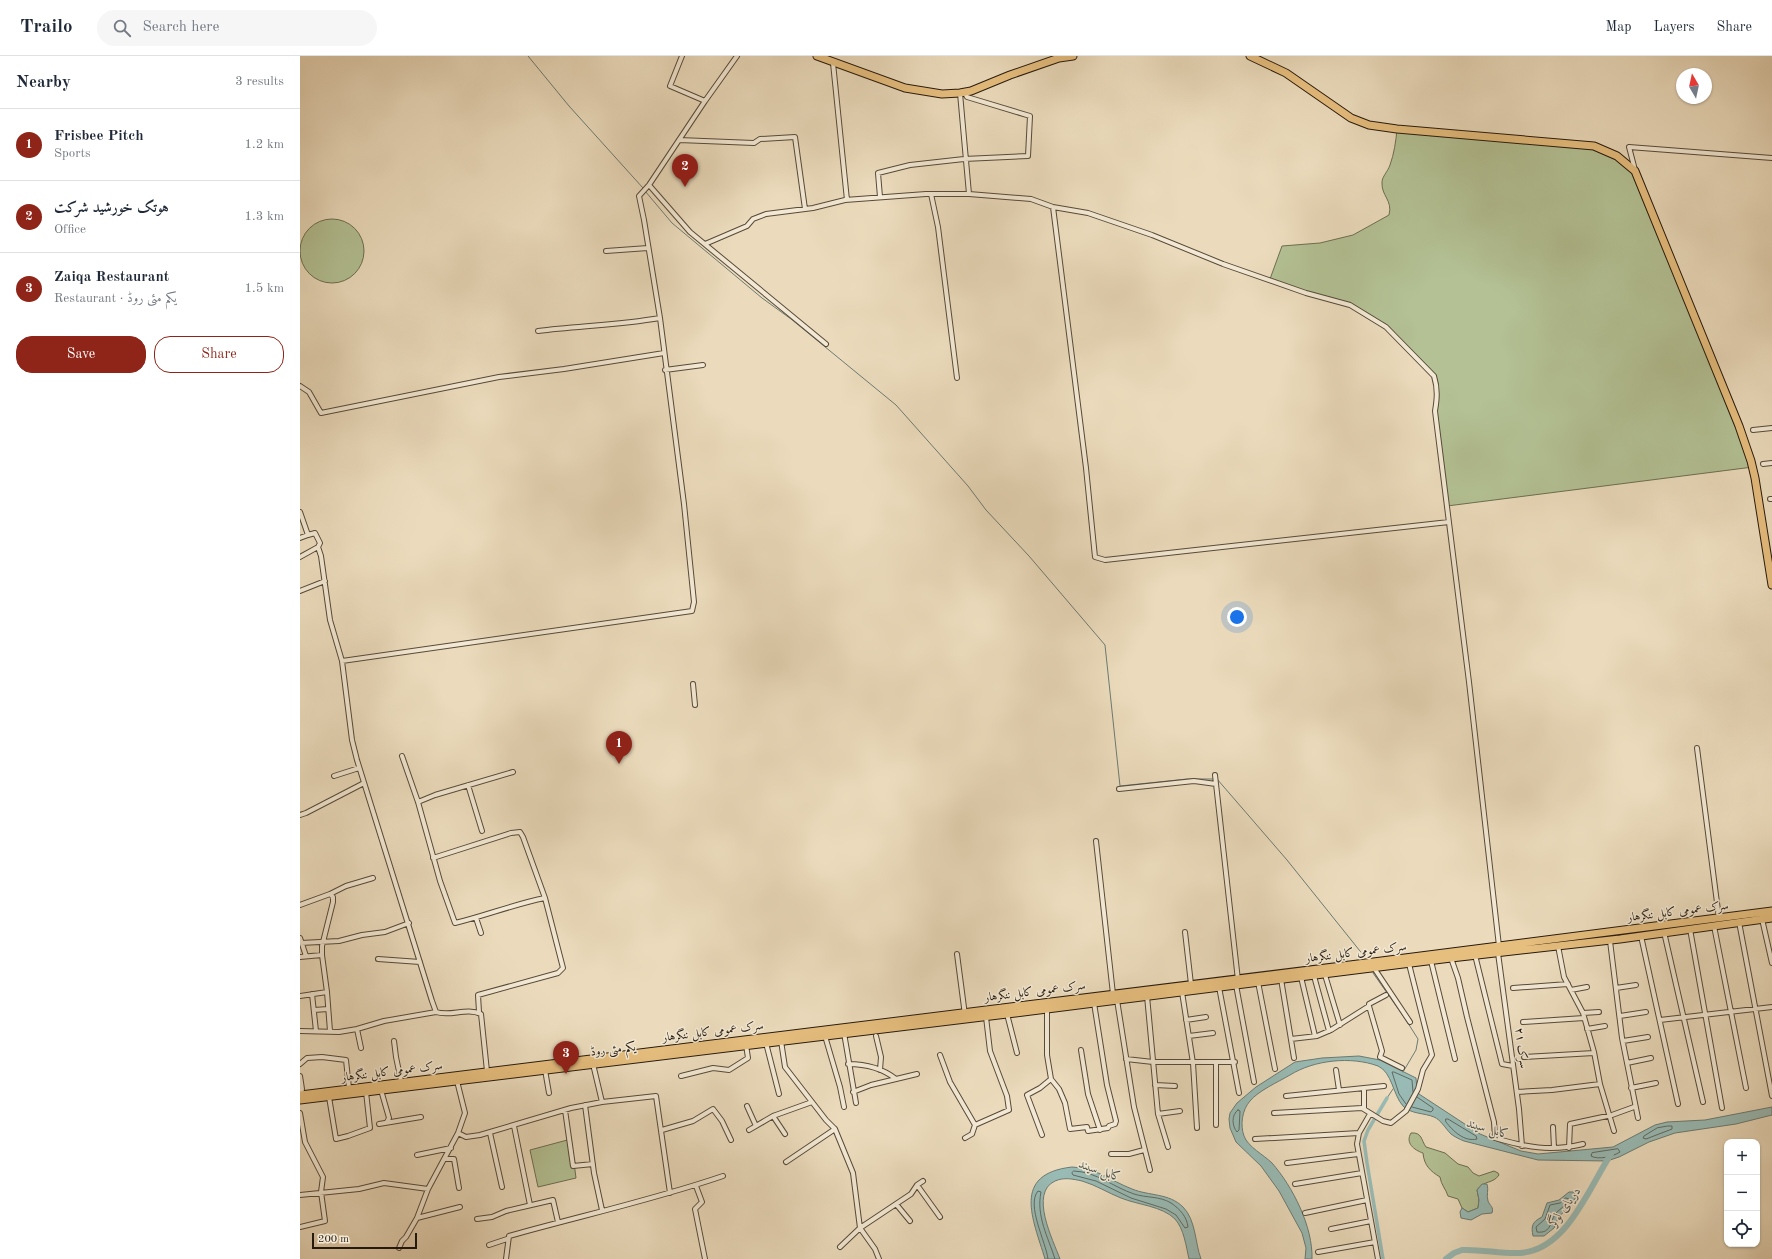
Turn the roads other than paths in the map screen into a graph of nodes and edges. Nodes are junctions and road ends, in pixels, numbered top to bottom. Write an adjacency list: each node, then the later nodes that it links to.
1 (682, 56): 8 (street)
2 (738, 56): 8 (street)
3 (817, 56): 6 (highway)
4 (1073, 56): 7 (highway)
5 (1250, 56): 12 (highway)
6 (833, 63): 7 (highway); 17 (street)
7 (962, 93): 11 (street); 11 (street)
8 (705, 101): 9 (street)
9 (679, 140): 13 (street); 19 (street)
10 (1772, 158): 12 (street)
11 (964, 159): 15 (street); 16 (street)
12 (1635, 171): 42 (highway)
13 (649, 185): 20 (street); 21 (street)
14 (930, 194): 15 (street, سرک ۲۱); 16 (street, سرک ۲۱); 29 (street)
15 (969, 194): 18 (street, سرک ۲۱)
16 (880, 197): 17 (street, سرک ۲۱)
17 (847, 200): 19 (street, سرک ۲۱)
18 (1052, 207): 36 (street, سرک ۲۱); 36 (street)
19 (805, 209): 20 (street, سرک ۲۱)
20 (705, 244): 25 (street)
21 (648, 248): 22 (street); 23 (street)
22 (606, 251)
23 (660, 318): 24 (street); 26 (street)
24 (538, 331)
25 (826, 344)
26 (664, 353): 28 (street); 30 (street)
27 (703, 364): 28 (street)
28 (665, 370): 44 (street)
29 (957, 378)
30 (300, 386)
31 (1772, 428): 32 (street)
32 (1754, 430)
33 (1772, 463): 34 (street)
34 (1763, 464)
35 (300, 512): 37 (street)
36 (1449, 522): 83 (street, سرک ۲۱)
37 (308, 535): 38 (street); 39 (street)
38 (300, 538)
39 (318, 547): 40 (street); 41 (street)
40 (300, 557)
41 (324, 581): 43 (street); 44 (street)
42 (1772, 585)
43 (300, 591)
44 (342, 661): 49 (street)
45 (692, 684): 46 (street)
46 (695, 705)
47 (1697, 748): 72 (street)
48 (402, 756): 57 (street)
49 (359, 768): 52 (street); 53 (street)
50 (513, 772): 55 (street)
51 (1215, 775): 54 (street)
52 (334, 776)
53 (364, 783): 58 (street); 71 (street)
54 (1216, 784): 56 (street); 101 (street)
55 (468, 786): 57 (street); 59 (street)
56 (1118, 789)
57 (418, 802): 61 (street)
58 (300, 815)
59 (482, 830)
60 (1096, 842): 116 (street)
61 (433, 858): 64 (street); 67 (street)
62 (373, 878): 63 (street)
63 (330, 894): 65 (street); 81 (street)
64 (544, 898): 67 (street); 125 (street)
65 (300, 905)
66 (1772, 911): 72 (highway, سرک عمومی کابل ننگرهار)
67 (476, 918): 76 (street)
68 (1772, 918): 69 (highway, سرک عمومی کابل ننگرهار)
69 (1762, 919): 70 (highway, سرک عمومی کابل ننگرهار); 93 (street)
70 (1739, 922): 72 (highway, سرک عمومی کابل ننگرهار); 122 (street)
71 (408, 923): 81 (street); 91 (street)
72 (1718, 923): 73 (highway, سرک عمومی کابل ننگرهار); 83 (highway, سرک عمومی کابل ننگرهار); 128 (street)
73 (1690, 929): 75 (highway, سرک عمومی کابل ننگرهار); 131 (street)
74 (1185, 932): 102 (street)
75 (1664, 932): 77 (highway, سرک عمومی کابل ننگرهار); 136 (street)
76 (481, 933)
77 (1641, 936): 79 (highway, سرک عمومی کابل ننگرهار); 139 (street)
78 (300, 938): 80 (street)
79 (1610, 941): 82 (highway, سرک عمومی کابل ننگرهار); 108 (street)
80 (301, 943): 81 (street); 87 (street)
81 (323, 943): 85 (street)
82 (1558, 946): 83 (highway, سرک عمومی کابل ننگرهار); 103 (street)
83 (1499, 951): 86 (highway, سرک عمومی کابل ننگرهار); 101 (highway, سرک عمومی کابل ننگرهار); 182 (street, سرک ۲۱)
84 (957, 954): 132 (street)
85 (322, 955): 87 (street); 110 (street)
86 (1475, 955): 89 (highway, سرک عمومی کابل ننگرهار); 182 (street)
87 (306, 956): 88 (street)
88 (300, 957)
89 (1450, 958): 92 (highway, سرک عمومی کابل ننگرهار); 261 (street)
90 (378, 959): 91 (street)
91 (420, 962): 124 (street)
92 (1431, 962): 94 (highway, سرک عمومی کابل ننگرهار); 171 (street)
93 (1772, 963)
94 (1410, 964): 95 (highway, سرک عمومی کابل ننگرهار); 235 (street)
95 (1374, 968): 96 (highway, سرک عمومی کابل ننگرهار); 140 (street)
96 (1324, 974): 97 (highway, سرک عمومی کابل ننگرهار); 142 (street)
97 (1314, 976): 98 (highway, سرک عمومی کابل ننگرهار); 149 (street)
98 (1301, 977): 99 (highway, سرک عمومی کابل ننگرهار); 155 (street)
99 (1281, 980): 100 (highway, سرک عمومی کابل ننگرهار); 157 (street)
100 (1258, 982): 101 (highway, سرک عمومی کابل ننگرهار); 184 (street)
101 (1237, 983): 102 (highway, سرک عمومی کابل ننگرهار); 105 (highway, سرک عمومی کابل ننگرهار); 196 (street)
102 (1192, 984): 116 (highway, سرک عمومی کابل ننگرهار)
103 (1568, 984): 107 (street); 109 (street)
104 (1636, 985): 108 (street)
105 (1219, 987): 111 (highway, سرک عمومی کابل ننگرهار); 175 (street)
106 (1587, 987): 109 (street)
107 (1513, 988)
108 (1616, 988): 133 (street)
109 (1571, 990): 129 (street)
110 (327, 992): 112 (street); 120 (street)
111 (1182, 992): 115 (highway, سرک عمومی کابل ننگرهار); 138 (street)
112 (312, 994): 114 (street); 123 (street)
113 (1386, 995): 118 (street)
114 (300, 996)
115 (1147, 996): 116 (highway, سرک عمومی کابل ننگرهار); 174 (street)
116 (1115, 997): 117 (highway, سرک عمومی کابل ننگرهار); 132 (highway, سرک عمومی کابل ننگرهار); 173 (street)
117 (1094, 1003): 121 (highway, سرک عمومی کابل ننگرهار); 250 (street)
118 (1369, 1006): 142 (street); 183 (street)
119 (1772, 1006): 122 (street)
120 (328, 1009): 123 (street); 148 (street)
121 (1047, 1009): 130 (highway, سرک عمومی کابل ننگرهار); 193 (street)
122 (1755, 1009): 128 (street); 216 (street)
123 (314, 1010): 147 (street)
124 (436, 1012): 125 (street); 144 (street)
125 (479, 1012): 188 (street)
126 (1599, 1012): 129 (street)
127 (1646, 1012): 133 (street)
128 (1731, 1012): 131 (street); 205 (street)
129 (1582, 1013): 137 (street)
130 (1007, 1014): 134 (highway, سرک عمومی کابل ننگرهار); 165 (street)
131 (1705, 1015): 136 (street); 228 (street)
132 (965, 1016): 134 (highway, سرک عمومی کابل ننگرهار); 150 (highway, سرک عمومی کابل ننگرهار); 188 (highway, سرک عمومی کابل ننگرهار)
133 (1620, 1016): 161 (street)
134 (986, 1017): 241 (street)
135 (1206, 1017): 138 (street)
136 (1682, 1017): 139 (street); 220 (street)
137 (1584, 1018): 141 (street); 145 (street)
138 (1186, 1020): 154 (street)
139 (1660, 1020): 222 (street)
140 (1410, 1022)
141 (1523, 1022)
142 (1340, 1025): 149 (street)
143 (1605, 1026): 145 (street)
144 (357, 1029): 148 (street); 163 (street)
145 (1587, 1029): 166 (street)
146 (300, 1031): 147 (street)
147 (316, 1031): 148 (street)
148 (330, 1031)
149 (1329, 1031): 155 (street)
150 (844, 1033): 152 (highway, سرک عمومی کابل ننگرهار); 181 (street)
151 (1213, 1033): 154 (street)
152 (825, 1035): 158 (highway, سرک عمومی کابل ننگرهار); 226 (street)
153 (876, 1036): 186 (street)
154 (1189, 1036): 176 (street)
155 (1315, 1036): 157 (street)
156 (1648, 1037): 161 (street)
157 (1291, 1039): 170 (street)
158 (781, 1041): 160 (highway, سرک عمومی کابل ننگرهار); 219 (street)
159 (394, 1042): 194 (street)
160 (766, 1042): 162 (highway, سرک عمومی کابل ننگرهار); 213 (street)
161 (1622, 1042): 178 (street)
162 (746, 1045): 167 (highway, سرک عمومی کابل ننگرهار); 191 (street)
163 (361, 1048)
164 (1081, 1050): 250 (street)
165 (1017, 1053)
166 (1594, 1053): 169 (street); 198 (street)
167 (667, 1054): 180 (highway, یکم مئی روڈ)
168 (940, 1055): 241 (street)
169 (1524, 1057)
170 (1294, 1058)
171 (1455, 1058)
172 (1652, 1058): 178 (street)
173 (1126, 1059): 174 (street); 266 (street)
174 (1153, 1062): 176 (street); 199 (street)
175 (1235, 1062): 177 (street); 210 (street)
176 (1193, 1063): 177 (street); 246 (street)
177 (1216, 1063): 242 (street)
178 (1627, 1063): 204 (street)
179 (300, 1064): 202 (street)
180 (593, 1064): 185 (highway, یکم مئی روڈ); 218 (street)
181 (848, 1064): 186 (street); 209 (street)
182 (1513, 1066): 211 (street, سرک ۲۱)
183 (1402, 1068)
184 (1275, 1069)
185 (545, 1070): 188 (highway, یکم مئی روڈ); 212 (street)
186 (880, 1070): 192 (street)
187 (1336, 1070): 207 (street)
188 (489, 1074): 194 (highway, سرک عمومی کابل ننگرهار); 195 (highway, سرک عمومی کابل ننگرهار)
189 (917, 1074): 192 (street)
190 (300, 1076): 214 (street)
191 (682, 1076)
192 (896, 1079): 209 (street)
193 (1050, 1079): 250 (street); 256 (street)
194 (401, 1081): 202 (highway, سرک عمومی کابل ننگرهار)
195 (457, 1081): 206 (highway, سرک عمومی کابل ننگرهار); 252 (street)
196 (1254, 1082)
197 (1656, 1083): 204 (street)
198 (1600, 1084): 211 (street); 236 (street)
199 (1155, 1085): 200 (street); 233 (street)
200 (1175, 1086)
201 (1384, 1086): 203 (street)
202 (348, 1088): 214 (highway, سرک عمومی کابل ننگرهار)
203 (1364, 1088): 207 (street); 227 (street)
204 (1631, 1088): 225 (street)
205 (1746, 1088)
206 (382, 1090): 208 (highway, سرک عمومی کابل ننگرهار); 239 (street)
207 (1339, 1090): 215 (street)
208 (366, 1092): 217 (highway, سرک عمومی کابل ننگرهار); 217 (street)
209 (853, 1092): 221 (street)
210 (1239, 1092)
211 (1516, 1092): 261 (street, سرک ۲۱)
212 (549, 1093)
213 (779, 1094)
214 (300, 1096): 217 (highway, سرک عمومی کابل ننگرهار)
215 (1286, 1096)
216 (1772, 1096)
217 (329, 1097)
218 (602, 1102): 223 (street); 248 (street)
219 (812, 1102): 234 (street); 247 (street)
220 (1703, 1102)
221 (856, 1103)
222 (1678, 1104)
223 (586, 1105): 229 (street); 273 (street)
224 (747, 1106): 244 (street)
225 (1634, 1106): 236 (street); 238 (street)
226 (844, 1108)
227 (1364, 1108): 231 (street); 235 (street)
228 (1722, 1108)
229 (565, 1110): 243 (street); 273 (street)
230 (1180, 1111): 233 (street)
231 (1274, 1112)
232 (300, 1113): 284 (street)
233 (1158, 1114): 262 (street)
234 (773, 1116): 244 (street); 255 (street)
235 (1374, 1116): 254 (street)
236 (1609, 1116): 251 (street); 265 (street)
237 (421, 1117): 239 (street)
238 (1638, 1118)
239 (387, 1122): 240 (street)
240 (378, 1124)
241 (975, 1125): 257 (street)
242 (1216, 1125)
243 (514, 1126): 253 (street); 288 (street)
244 (756, 1126): 249 (street)
245 (1553, 1127): 264 (street)
246 (1197, 1128)
247 (835, 1129): 271 (street); 300 (street)
248 (662, 1130): 259 (street); 285 (street)
249 (749, 1130)
250 (1100, 1130)
251 (1614, 1132)
252 (458, 1133): 253 (street); 263 (street)
253 (490, 1133): 281 (street)
254 (1359, 1133): 258 (street); 268 (street)
255 (784, 1134)
256 (1042, 1135)
257 (965, 1138)
258 (1255, 1139)
259 (731, 1140)
260 (1583, 1144): 265 (street)
261 (1522, 1146): 264 (street)
262 (1168, 1147)
263 (451, 1148): 269 (street); 270 (street)
264 (1554, 1148): 265 (street)
265 (1569, 1148)
266 (1144, 1150): 267 (street); 274 (street)
267 (1110, 1154)
268 (1358, 1154): 272 (street); 275 (street)
269 (417, 1155)
270 (445, 1159): 282 (street); 283 (street)
271 (786, 1162)
272 (1287, 1163)
273 (593, 1164): 291 (street)
274 (1150, 1170)
275 (1362, 1173): 278 (street); 287 (street)
276 (724, 1176): 280 (street)
277 (923, 1181): 279 (street)
278 (1295, 1184)
279 (917, 1185): 289 (street); 293 (street)
280 (696, 1186): 285 (street); 309 (street)
281 (502, 1187)
282 (459, 1188)
283 (428, 1189): 284 (street); 294 (street)
284 (321, 1192): 286 (street); 299 (street)
285 (670, 1193): 291 (street)
286 (300, 1195)
287 (1368, 1200): 292 (street); 297 (street)
288 (530, 1204): 295 (street); 298 (street)
289 (896, 1204): 296 (street); 300 (street)
290 (460, 1207): 294 (street)
291 (602, 1210): 298 (street)
292 (1304, 1213)
293 (940, 1217)
294 (417, 1218): 306 (street)
295 (477, 1220)
296 (910, 1221)
297 (1371, 1221): 301 (street); 303 (street)
298 (558, 1222): 302 (street)
299 (300, 1227)
300 (860, 1228): 305 (street); 310 (street)
301 (1331, 1229)
302 (507, 1239): 304 (street); 308 (street)
303 (1375, 1242): 307 (street); 311 (street)
304 (489, 1245)
305 (840, 1247)
306 (399, 1248)
307 (1318, 1252)
308 (506, 1259)
309 (706, 1259)
310 (879, 1259)
311 (1378, 1259)

